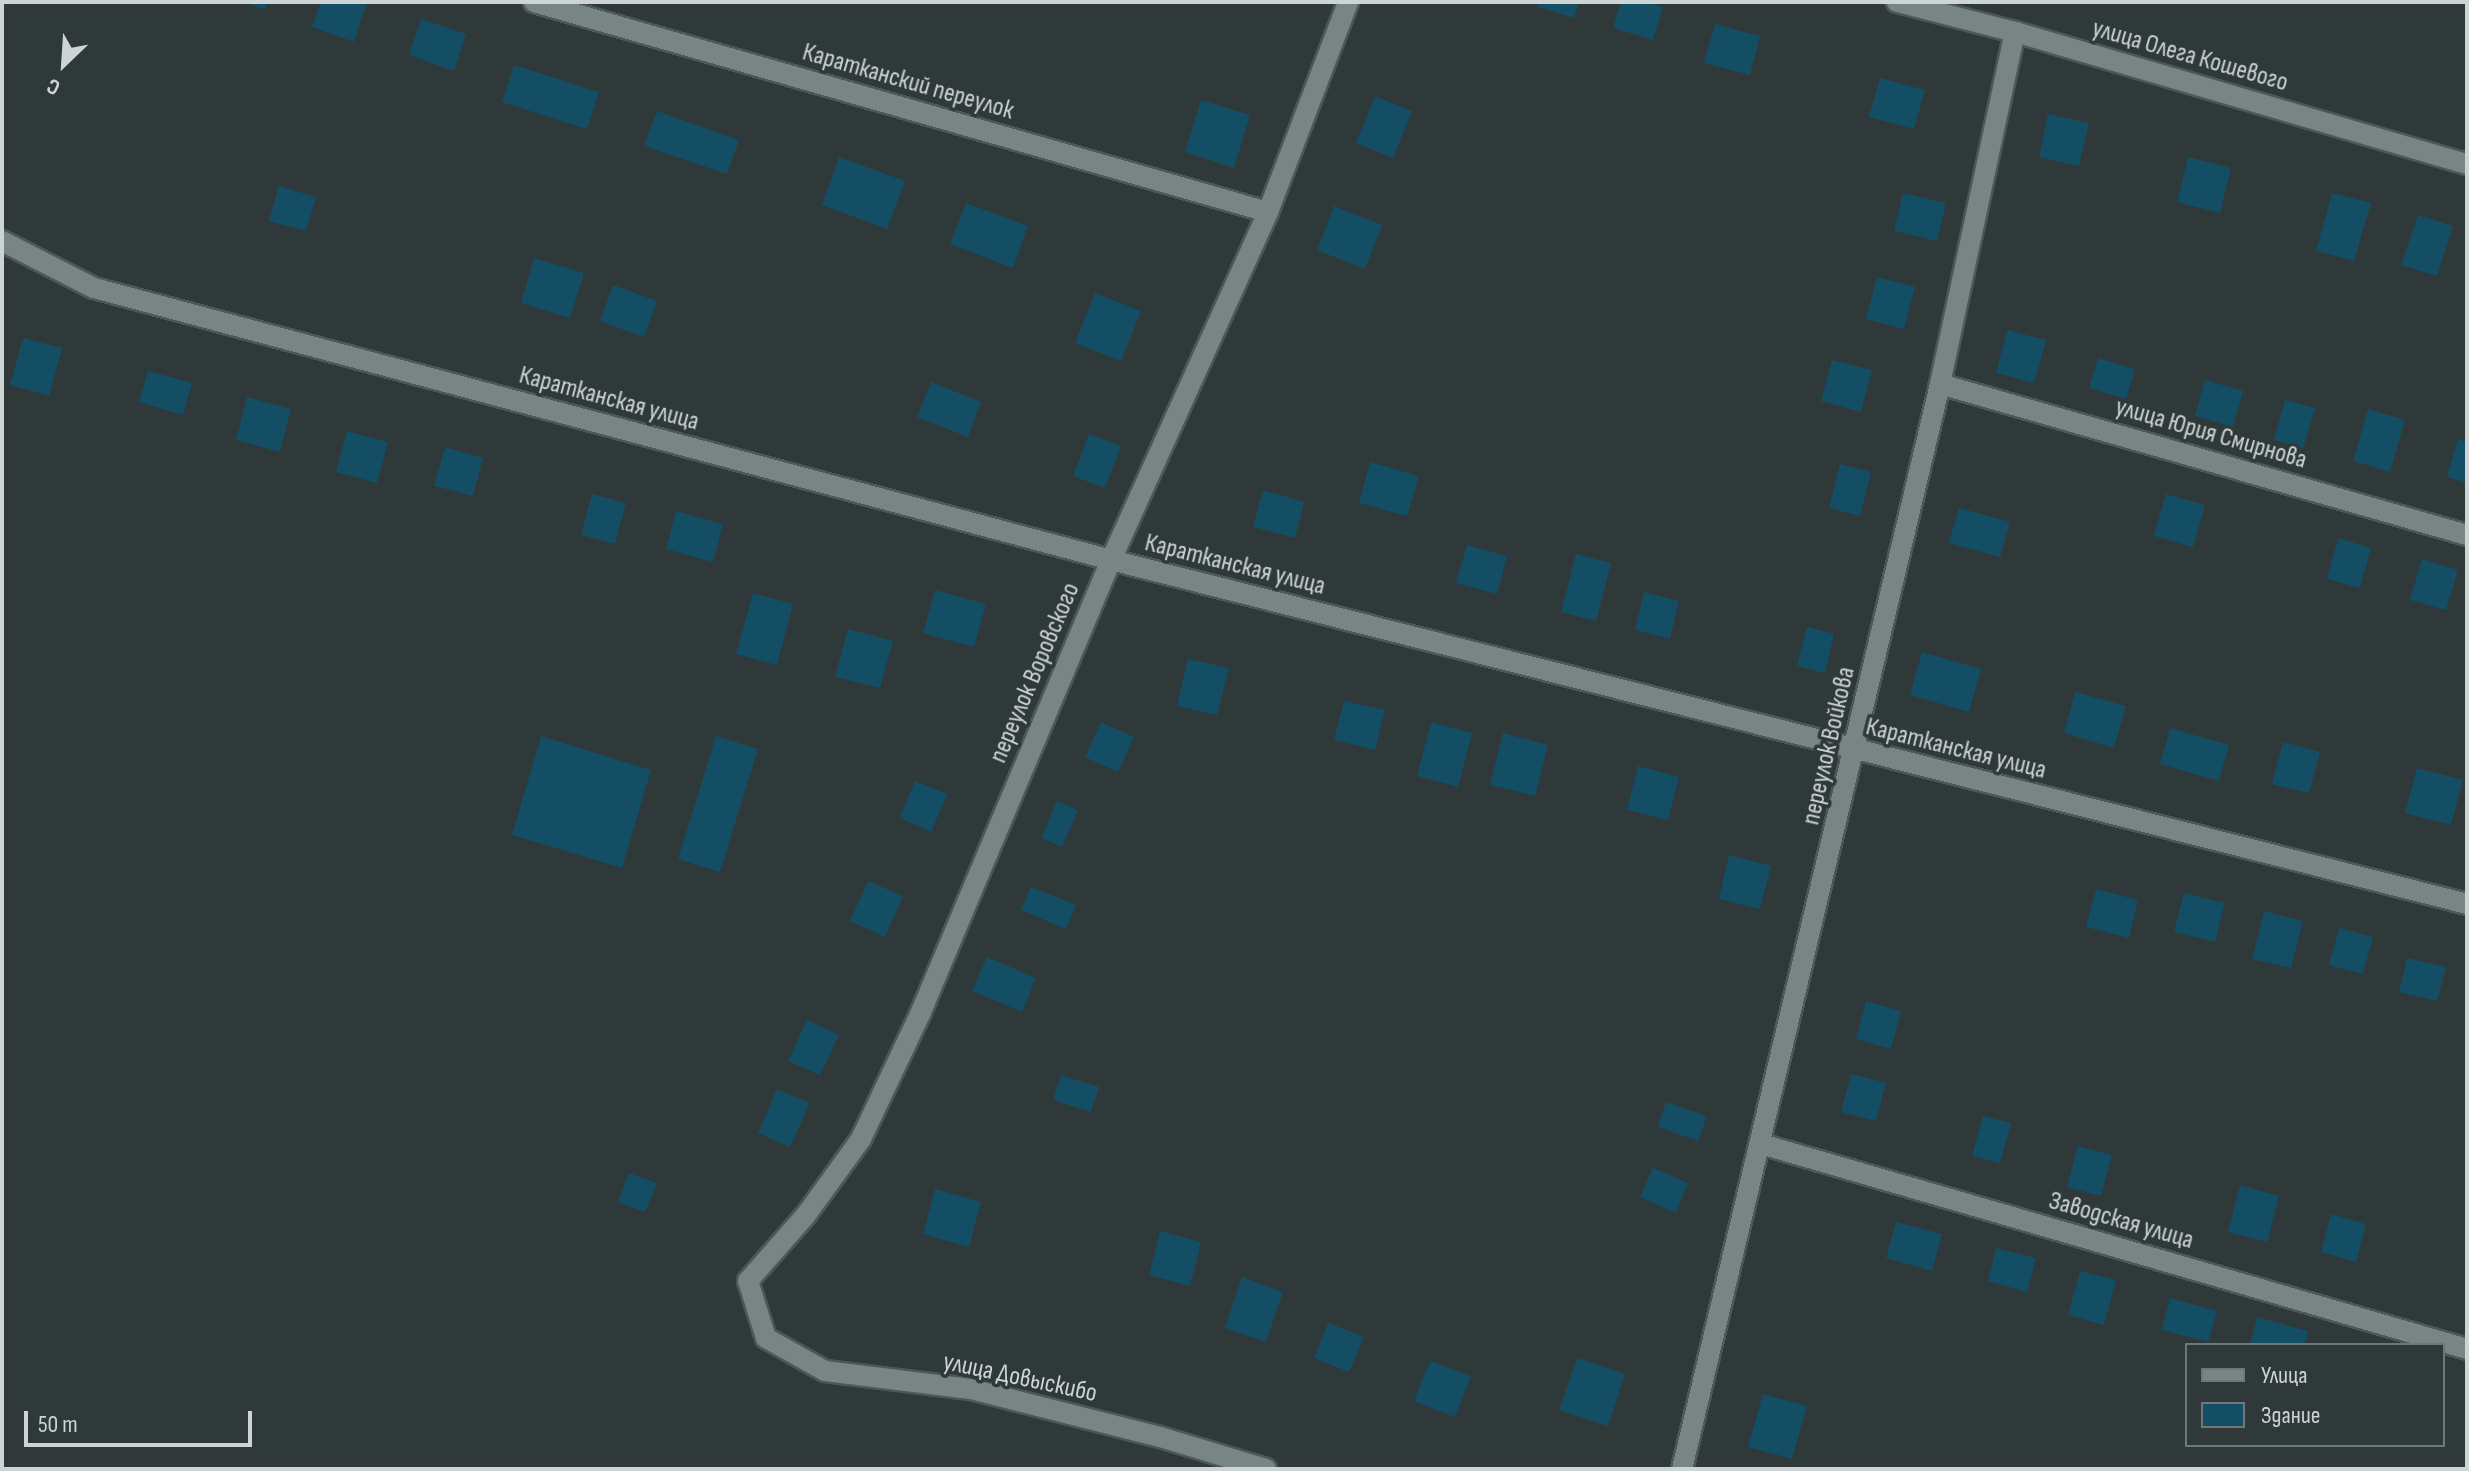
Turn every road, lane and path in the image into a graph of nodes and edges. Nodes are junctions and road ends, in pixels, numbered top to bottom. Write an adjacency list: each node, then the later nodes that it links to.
1 (534, 2): 6 (street, Каратканский переулок)
2 (1348, 2): 6 (street, переулок Воровского)
3 (1897, 2): 4 (street, улица Олега Кошевого)
4 (2015, 32): 5 (street, улица Олега Кошевого); 8 (street, переулок Войкова)
5 (2467, 164)
6 (1268, 212): 10 (street, переулок Воровского)
7 (2, 241): 10 (street, Каратканская улица)
8 (1940, 384): 9 (street, улица Юрия Смирнова); 11 (street, переулок Войкова)
9 (2467, 535)
10 (1111, 560): 11 (street, Каратканская улица); 14 (street, переулок Воровского)
11 (1855, 751): 12 (street, Каратканская улица); 13 (street, переулок Войкова)
12 (2467, 904)
13 (1761, 1144): 15 (street, Заводская улица); 17 (street, переулок Войкова)
14 (766, 1338): 16 (street, улица Довыскибо)
15 (2467, 1349)
16 (1266, 1469)
17 (1682, 1469)

